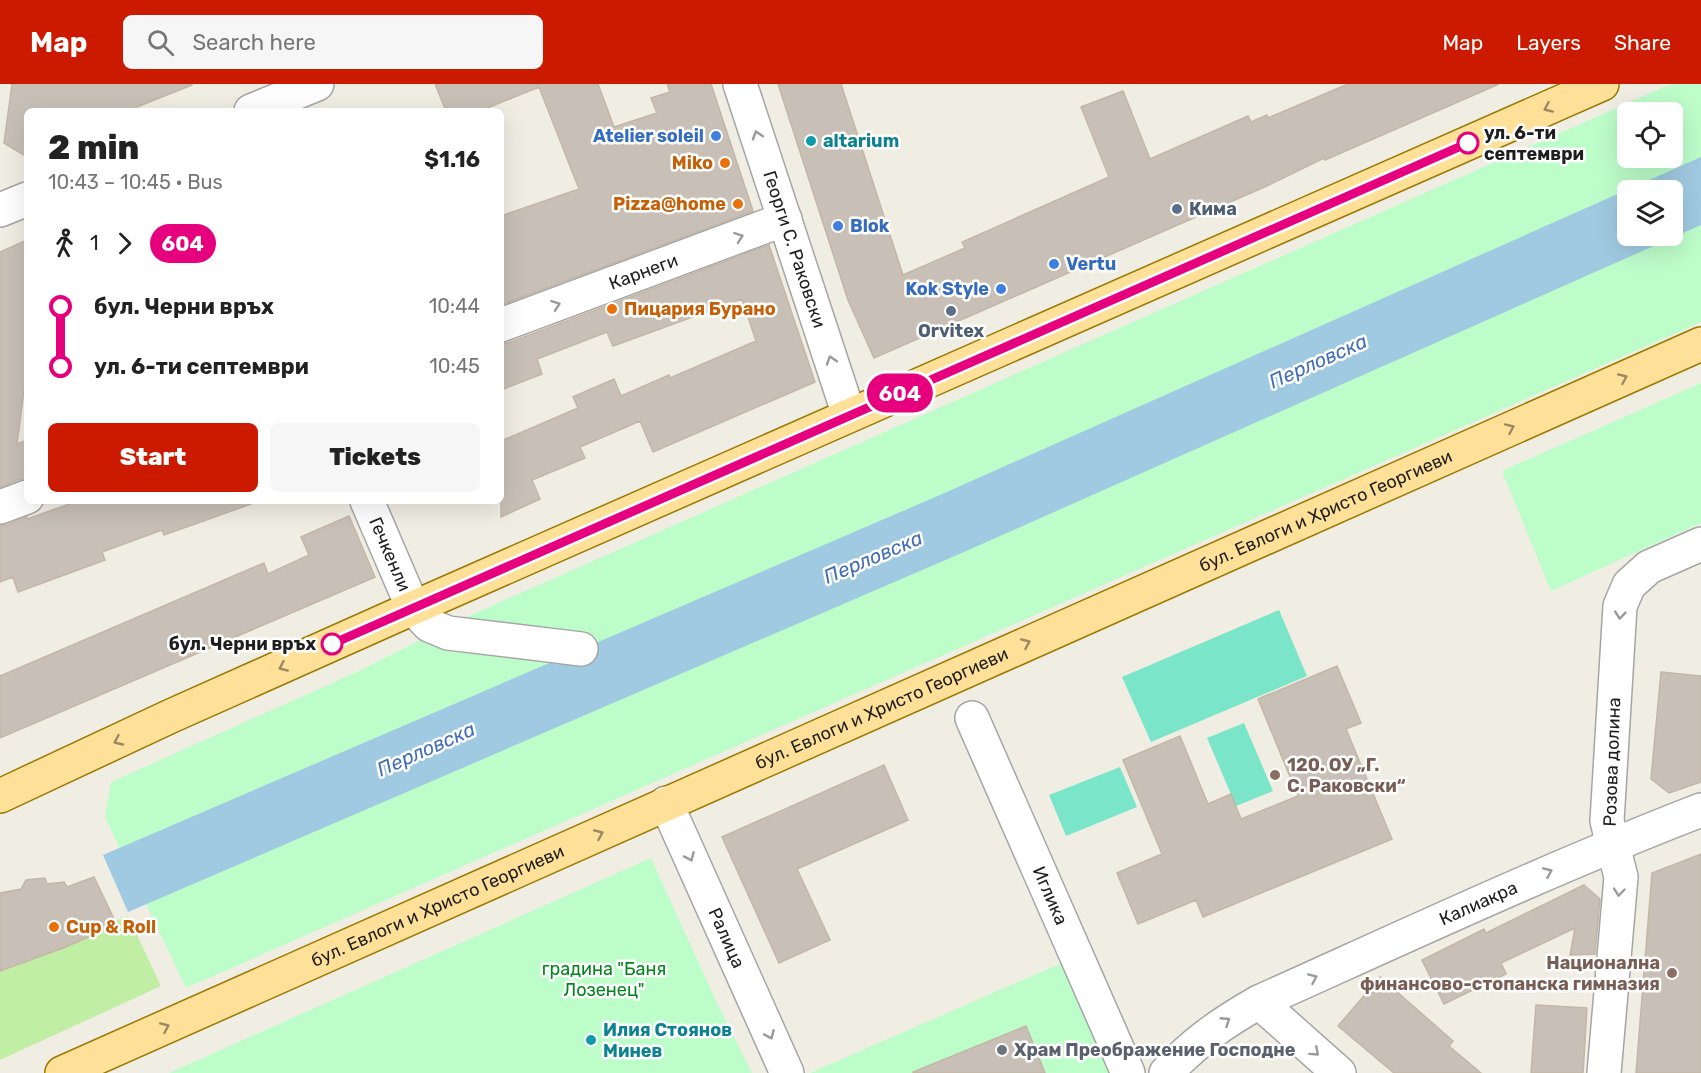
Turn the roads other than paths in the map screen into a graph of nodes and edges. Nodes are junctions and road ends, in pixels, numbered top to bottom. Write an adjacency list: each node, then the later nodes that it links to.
1 (316, 84): 4 (street)
2 (740, 84): 7 (street, Георги С. Раковски, one-way to 2)
3 (1602, 84): 10 (main road, one-way to 10)
4 (257, 108)
5 (24, 200): 6 (street)
6 (0, 210)
7 (785, 219): 8 (street, Карнеги, one-way to 7); 10 (street, Георги С. Раковски, one-way to 7)
8 (504, 324)
9 (1701, 344): 19 (main road, бул. Евлоги и Христо Георгиеви, one-way to 9)
10 (849, 415): 15 (main road)
11 (24, 498): 13 (street)
12 (368, 504): 15 (street, Гечкенли)
13 (0, 507)
14 (1701, 544): 21 (street, Розова долина, one-way to 21)
15 (413, 609): 16 (street); 18 (main road, one-way to 18)
16 (581, 649)
17 (972, 718): 25 (street, Иглика)
18 (0, 796)
19 (666, 804): 23 (main road, бул. Евлоги и Христо Георгиеви, one-way to 19); 24 (street, Ралица, one-way to 24)
20 (1701, 810): 21 (street, Калиакра)
21 (1612, 844): 22 (street, Калиакра, one-way to 21); 28 (street, Розова долина, one-way to 28)
22 (1259, 1002): 26 (street, Калиакра, one-way to 22); 27 (street, one-way to 27)
23 (62, 1073)
24 (787, 1073)
25 (1128, 1073)
26 (1166, 1073)
27 (1339, 1073)
28 (1604, 1073)

